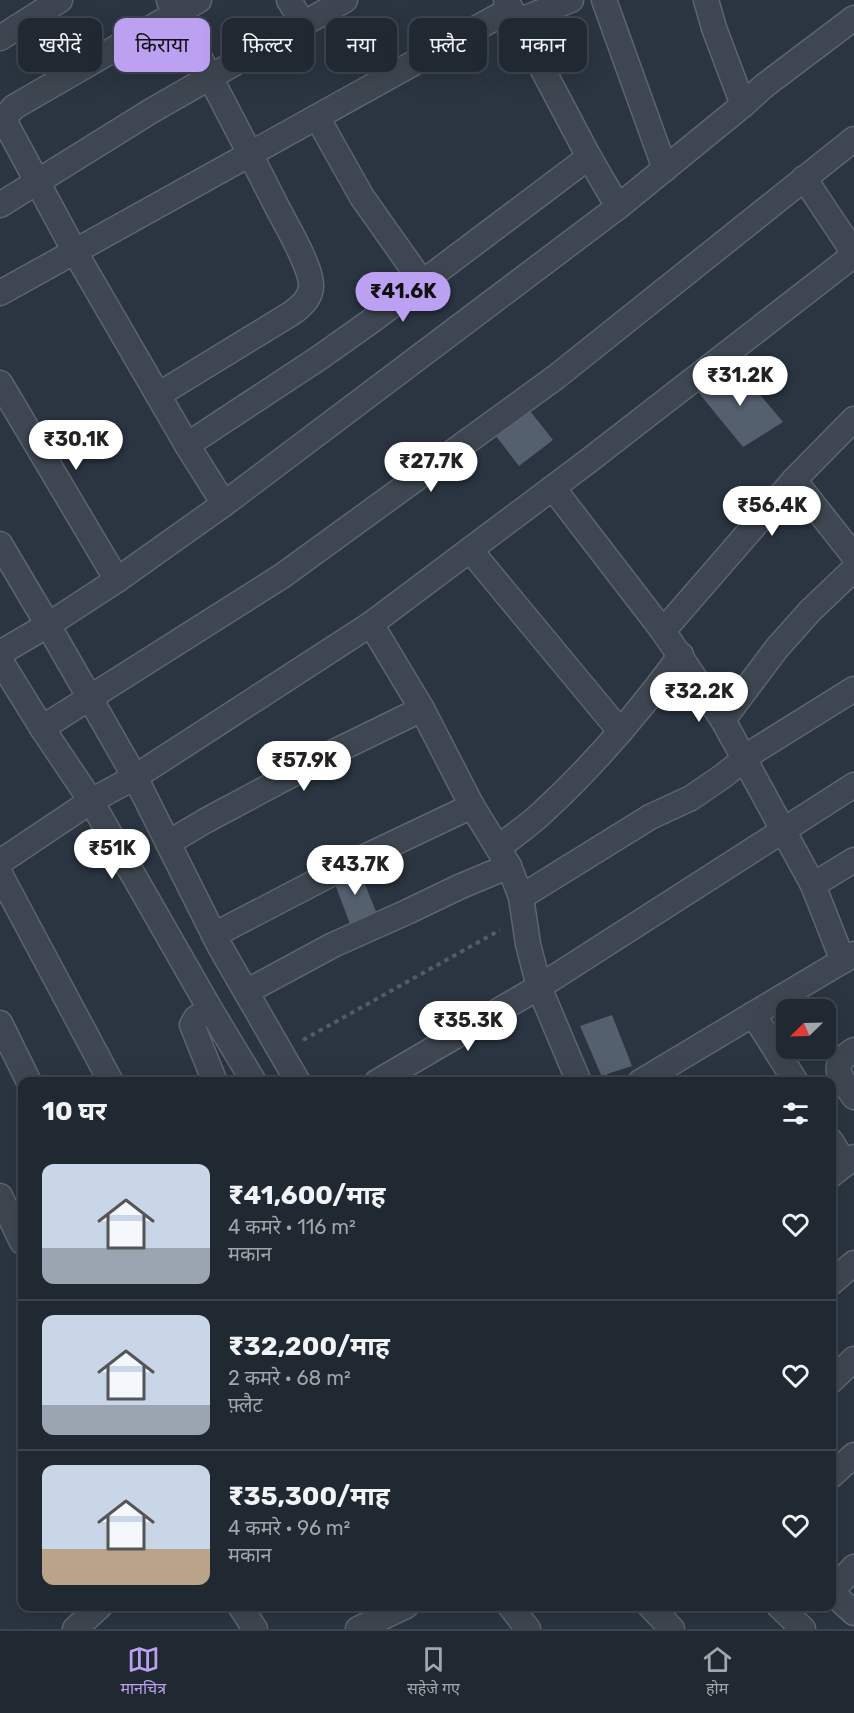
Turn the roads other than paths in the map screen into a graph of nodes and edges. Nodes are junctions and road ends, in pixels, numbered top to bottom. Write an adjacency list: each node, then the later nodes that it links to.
1 (60, 0): 13 (street)
2 (199, 0): 8 (street)
3 (290, 0): 10 (street)
4 (345, 0): 11 (street)
5 (571, 0): 9 (street)
6 (604, 0): 21 (street)
7 (706, 0): 16 (street)
8 (172, 7): 15 (street); 23 (street)
9 (512, 10): 17 (street); 20 (street)
10 (300, 18)
11 (314, 18)
12 (854, 18): 16 (street)
13 (0, 38)
14 (222, 71): 15 (street)
15 (211, 77): 19 (street); 23 (street)
16 (743, 105): 21 (street)
17 (317, 117): 19 (street); 28 (street)
18 (854, 139): 22 (street)
19 (250, 154): 26 (street); 31 (street)
20 (589, 157): 25 (street); 28 (street)
21 (665, 169): 25 (street)
22 (804, 178): 27 (street); 49 (street)
23 (36, 182): 24 (street); 26 (street)
24 (0, 205)
25 (618, 207): 36 (street)
26 (75, 252): 29 (street); 31 (street)
27 (854, 254): 35 (street)
28 (422, 282): 33 (street)
29 (0, 293)
30 (0, 383): 41 (street)
31 (158, 395): 33 (street)
32 (854, 419): 34 (street)
33 (187, 445): 36 (street)
34 (794, 480): 39 (street); 44 (street)
35 (553, 488): 38 (street); 44 (street)
36 (224, 504): 41 (street)
37 (0, 544): 42 (street)
38 (470, 550): 43 (street); 53 (street)
39 (854, 555)
40 (854, 569): 51 (street)
41 (117, 580): 42 (street)
42 (48, 624): 45 (street); 49 (street)
43 (372, 624): 50 (street); 55 (street)
44 (663, 631): 46 (street)
45 (0, 653)
46 (681, 655): 51 (street); 53 (street)
47 (0, 660): 52 (street)
48 (854, 689): 54 (street)
49 (89, 698): 52 (street); 55 (street)
50 (422, 709): 58 (street); 60 (street)
51 (723, 720): 54 (street)
52 (42, 728): 57 (street)
53 (620, 731): 61 (street)
54 (745, 759): 59 (street); 66 (street)
55 (135, 777): 57 (street); 60 (street)
56 (854, 785): 59 (street)
57 (91, 801): 63 (street); 71 (street)
58 (472, 806): 61 (street); 67 (street)
59 (784, 831): 65 (street); 69 (street)
60 (168, 843): 67 (street)
61 (504, 857): 66 (street); 70 (street)
62 (854, 860): 65 (street)
63 (0, 862)
64 (0, 874): 76 (street)
65 (813, 885): 68 (street)
66 (523, 908): 69 (street)
67 (214, 935): 70 (street)
68 (849, 957): 72 (street)
69 (539, 987): 80 (street); 81 (street)
70 (246, 992): 79 (street)
71 (210, 1009): 77 (street); 78 (street)
72 (753, 1014): 82 (street); 83 (street)
73 (0, 1023): 75 (street)
74 (854, 1050): 84 (street)
75 (27, 1077)
76 (108, 1077)
77 (213, 1077)
78 (251, 1077)
79 (295, 1077)
80 (386, 1077)
81 (577, 1077)
82 (648, 1077)
83 (793, 1077)
84 (854, 1097)
85 (836, 1151): 86 (street)
86 (843, 1165)
87 (0, 1196): 88 (street)
88 (18, 1234)
89 (854, 1263): 90 (street)
90 (836, 1279)
91 (854, 1359): 92 (street)
92 (836, 1376)
93 (854, 1455): 94 (street)
94 (836, 1471)
95 (854, 1567): 96 (street)
96 (836, 1587)
97 (836, 1597): 104 (street)
98 (95, 1611): 105 (street)
99 (243, 1611): 106 (street)
100 (391, 1611): 107 (street)
101 (514, 1611): 108 (street)
102 (655, 1611): 109 (street)
103 (784, 1611): 110 (street)
104 (854, 1613)
105 (75, 1629)
106 (255, 1629)
107 (358, 1629)
108 (528, 1629)
109 (672, 1629)
110 (803, 1629)

